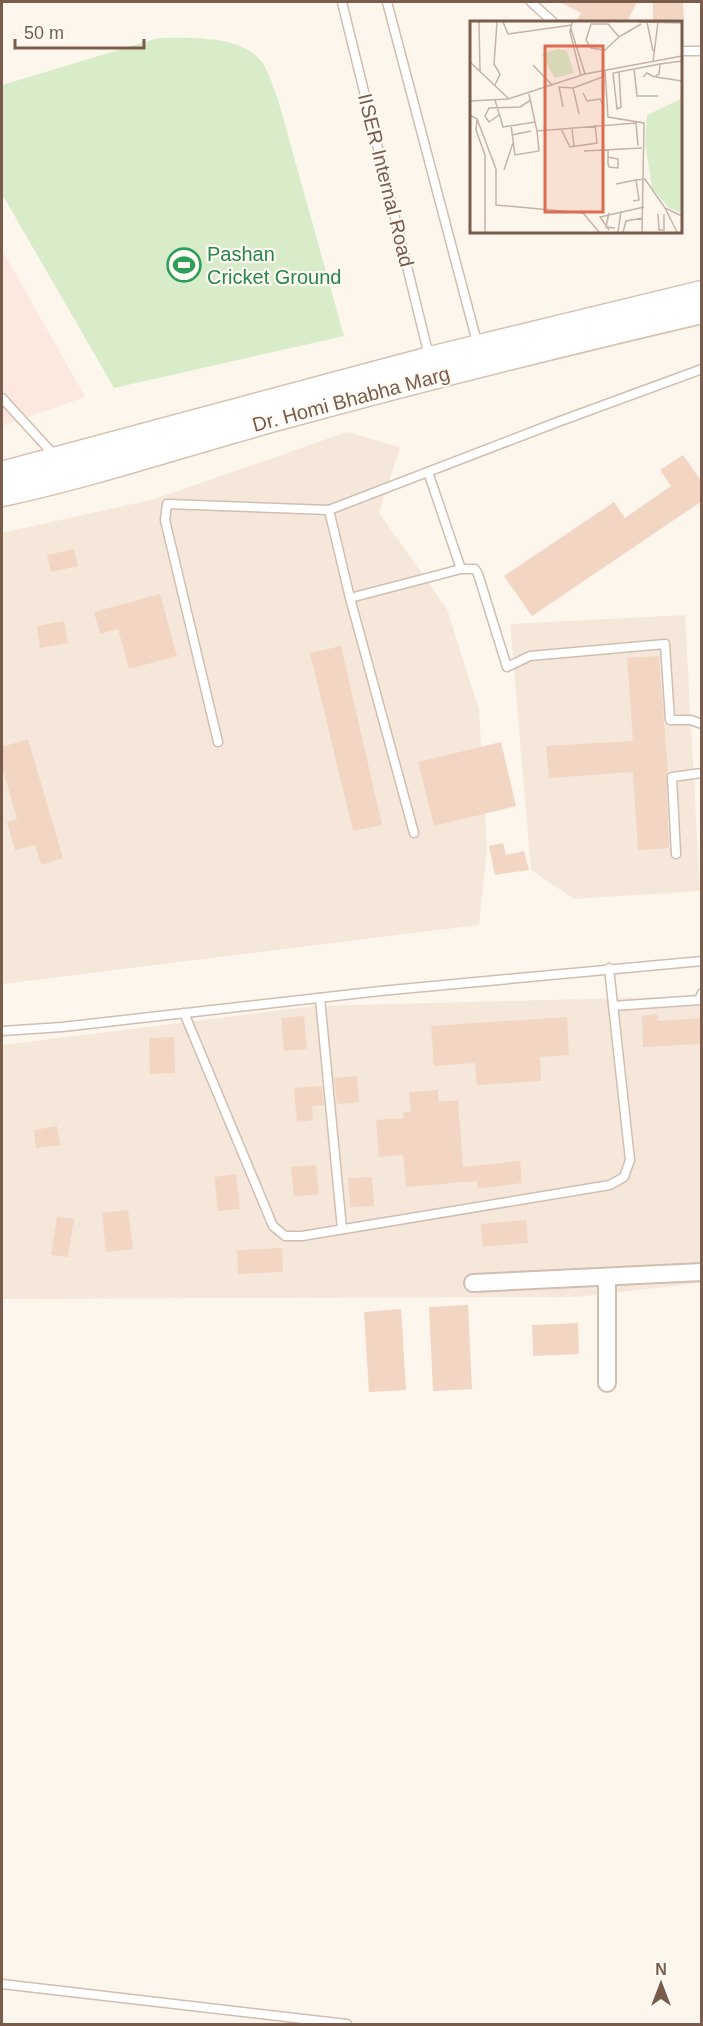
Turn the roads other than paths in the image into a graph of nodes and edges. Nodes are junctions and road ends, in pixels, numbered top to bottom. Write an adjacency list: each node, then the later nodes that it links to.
1 (342, 2): 10 (lane, IISER Internal Road)
2 (387, 2): 9 (lane)
3 (531, 2): 4 (lane)
4 (553, 21)
5 (682, 51): 6 (lane)
6 (702, 51)
7 (702, 293): 9 (main road, Dr. Homi Bhabha Marg)
8 (702, 311): 9 (main road, Dr. Homi Bhabha Marg)
9 (481, 355): 10 (main road, Dr. Homi Bhabha Marg)
10 (432, 368): 14 (main road, Dr. Homi Bhabha Marg); 17 (main road, Dr. Homi Bhabha Marg)
11 (702, 369): 15 (lane)
12 (2, 398): 13 (lane)
13 (5, 407): 14 (lane)
14 (58, 460): 16 (main road, Dr. Homi Bhabha Marg); 17 (lane)
15 (428, 472): 19 (lane); 20 (lane)
16 (2, 474)
17 (77, 476): 18 (main road, Dr. Homi Bhabha Marg)
18 (2, 494)
19 (329, 510): 21 (lane); 23 (lane)
20 (461, 569): 21 (lane); 22 (lane)
21 (350, 598): 25 (lane)
22 (702, 724)
23 (218, 742)
24 (702, 773): 26 (lane)
25 (414, 832)
26 (676, 854)
27 (702, 961): 28 (lane)
28 (609, 968): 30 (lane); 31 (lane)
29 (702, 993): 31 (lane)
30 (320, 998): 32 (lane); 34 (lane)
31 (613, 1006): 34 (lane)
32 (184, 1013): 33 (lane); 34 (lane)
33 (2, 1031)
34 (342, 1229)
35 (702, 1272): 36 (street)
36 (607, 1277): 37 (street); 38 (street)
37 (474, 1284)
38 (607, 1383)
39 (2, 1984): 40 (lane)
40 (347, 2025)

